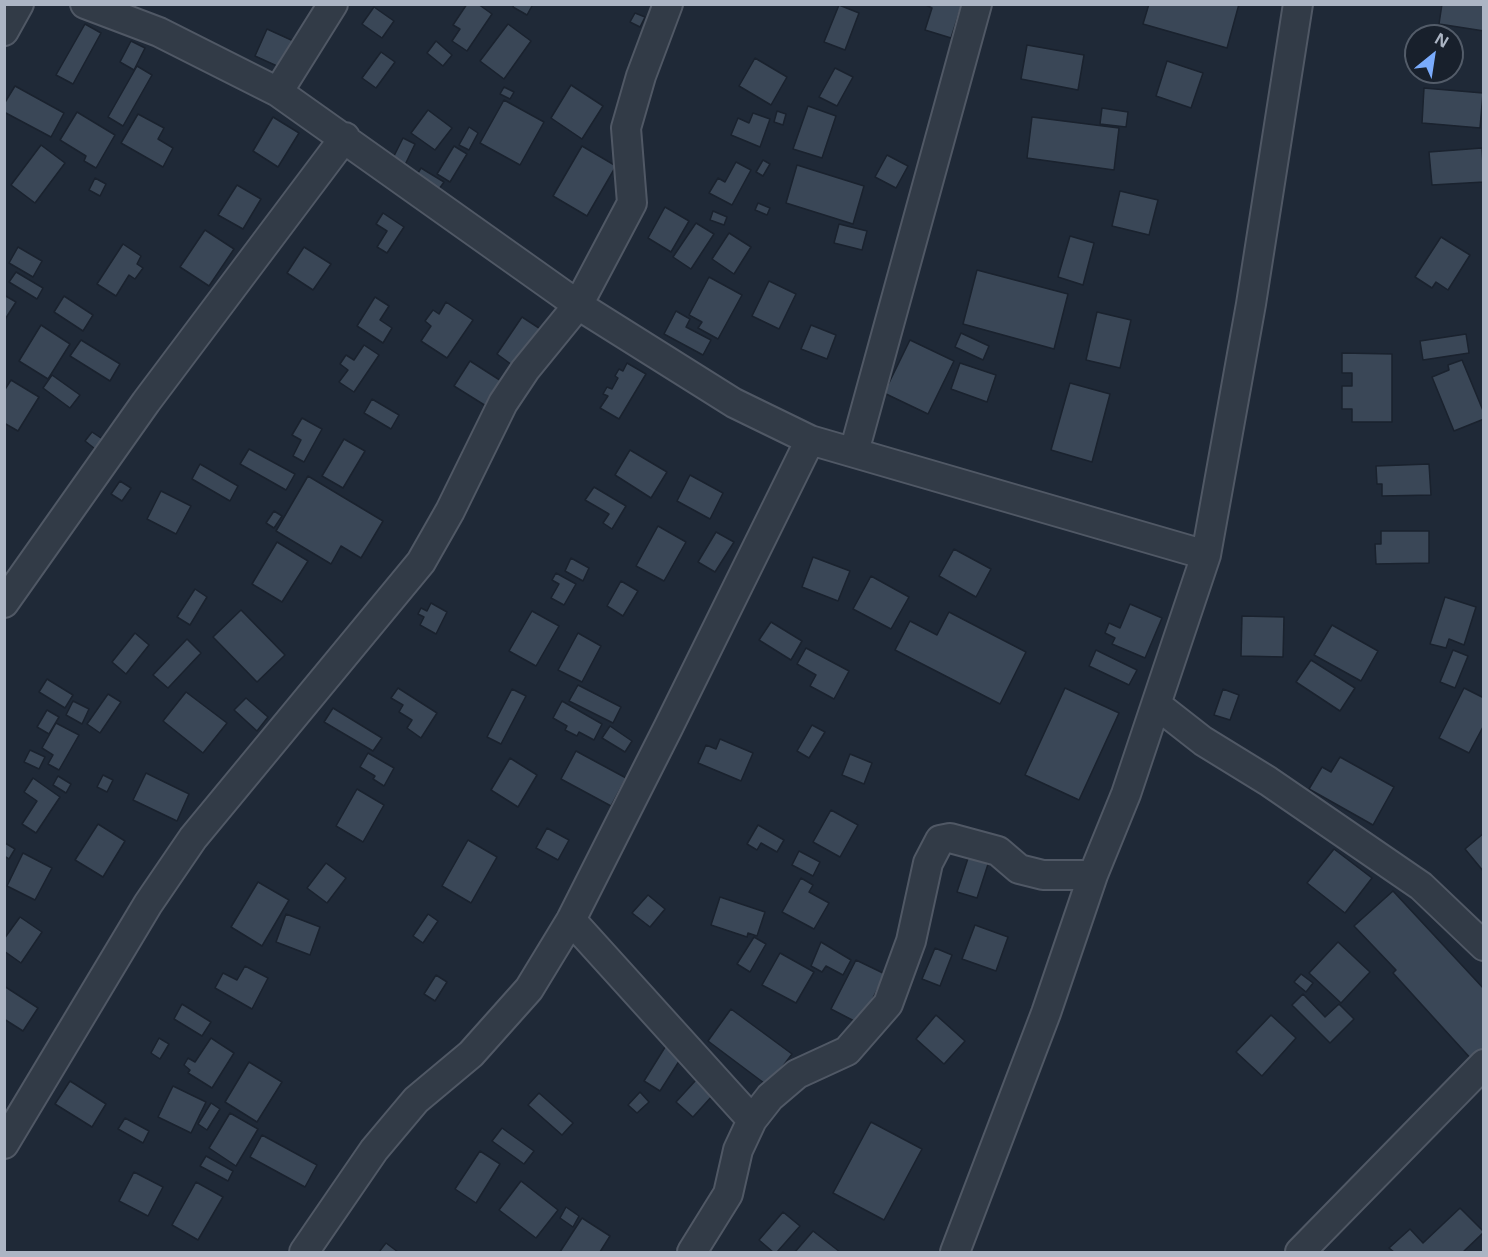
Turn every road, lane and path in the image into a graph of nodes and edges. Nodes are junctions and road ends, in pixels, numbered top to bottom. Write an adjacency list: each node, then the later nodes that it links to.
1 (19, 4): 7 (street)
2 (85, 4): 8 (street)
3 (333, 4): 8 (street)
4 (668, 4): 10 (street)
5 (976, 4): 12 (street)
6 (1298, 4): 13 (street)
7 (4, 31)
8 (278, 92): 9 (street)
9 (345, 137): 10 (street); 14 (street)
10 (578, 305): 11 (street); 21 (street)
11 (810, 440): 12 (street); 17 (street)
12 (854, 452): 13 (street)
13 (1206, 555): 15 (street)
14 (4, 603)
15 (1157, 705): 16 (street); 18 (street)
16 (1093, 875): 20 (street); 24 (street)
17 (571, 920): 20 (street); 22 (street)
18 (1484, 946)
19 (1484, 1064): 25 (street)
20 (752, 1120): 23 (street)
21 (4, 1144)
22 (304, 1252)
23 (692, 1252)
24 (955, 1252)
25 (1300, 1252)

